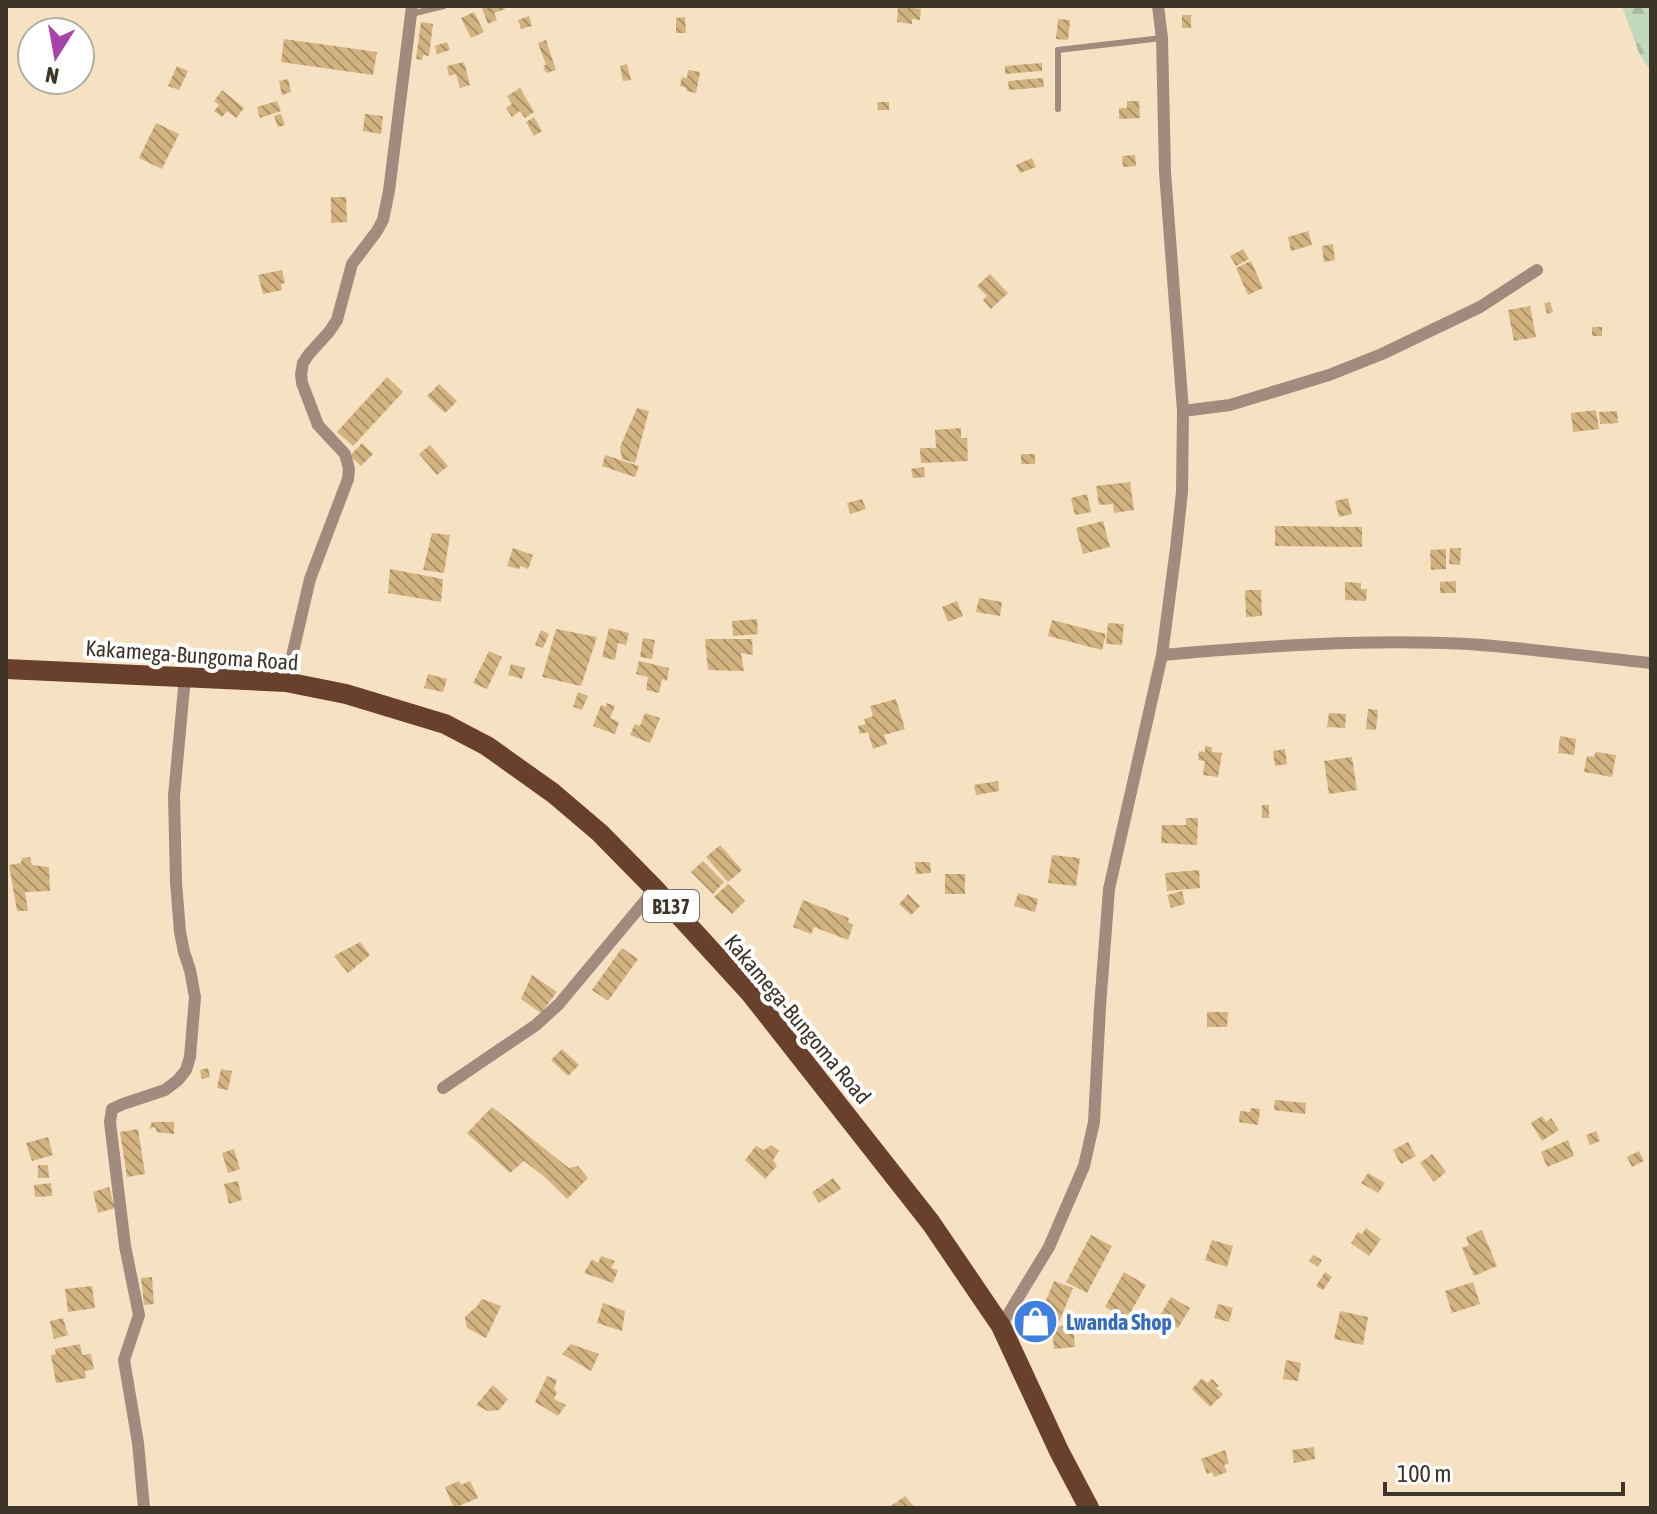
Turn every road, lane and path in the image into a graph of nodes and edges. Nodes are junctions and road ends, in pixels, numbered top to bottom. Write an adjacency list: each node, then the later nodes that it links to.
1 (444, 6): 3 (lane)
2 (1158, 6): 4 (street)
3 (411, 10): 12 (street)
4 (1162, 38): 5 (lane); 7 (street)
5 (1058, 109)
6 (1537, 270): 7 (street)
7 (1183, 411): 8 (street)
8 (1162, 655): 9 (street); 15 (street)
9 (1651, 663)
10 (6, 669): 11 (main road, Kakamega-Bungoma Road / B137)
11 (185, 677): 12 (main road, Kakamega-Bungoma Road / B137); 16 (street)
12 (286, 682): 13 (main road, Kakamega-Bungoma Road / B137)
13 (655, 889): 14 (street); 15 (main road, Kakamega-Bungoma Road / B137)
14 (443, 1088)
15 (1001, 1326): 17 (main road, Kakamega-Bungoma Road / B137)
16 (144, 1508)
17 (1089, 1508)

